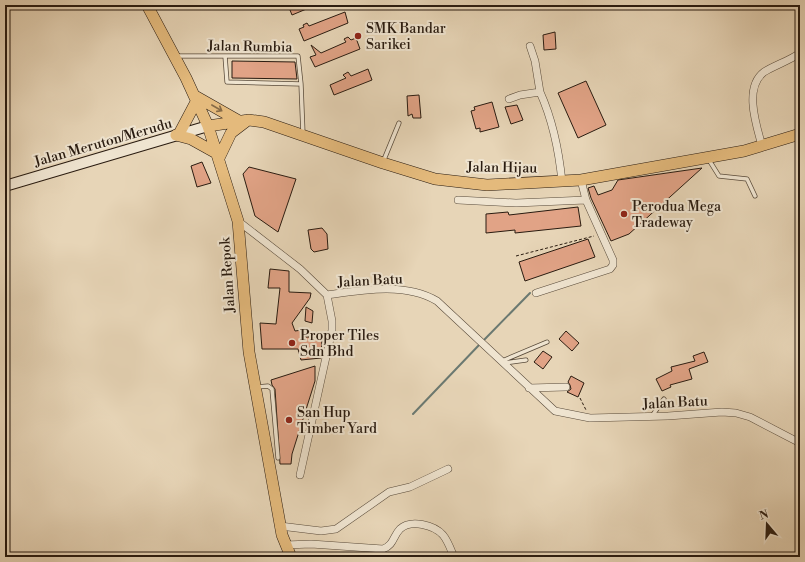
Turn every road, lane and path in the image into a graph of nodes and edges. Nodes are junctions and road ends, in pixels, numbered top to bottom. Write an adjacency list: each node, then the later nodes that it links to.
1 (147, 5): 4 (main road, Jalan Repok)
2 (530, 46): 7 (street)
3 (800, 53): 16 (street)
4 (175, 56): 5 (lane, Jalan Rumbia); 8 (main road, Jalan Repok)
5 (225, 56): 6 (lane); 6 (lane, Jalan Rumbia)
6 (301, 84): 15 (lane)
7 (540, 92): 9 (street); 21 (street)
8 (196, 98): 10 (main road, one-way to 10); 12 (main road, Jalan Repok); 14 (main road)
9 (509, 99)
10 (244, 120): 12 (main road, Jalan Hijau); 15 (main road, Jalan Hijau); 17 (main road)
11 (399, 123): 19 (lane)
12 (208, 126): 14 (main road, Jalan Meruton/Merudu); 17 (main road, Jalan Repok)
13 (800, 134): 16 (main road, Jalan Hijau)
14 (177, 135): 17 (main road); 22 (main road, Jalan Meruton/Merudu)
15 (303, 135): 19 (main road, Jalan Hijau)
16 (762, 146): 18 (main road, Jalan Hijau)
17 (218, 156): 26 (main road, Jalan Repok)
18 (709, 159): 20 (main road, Jalan Hijau); 23 (lane)
19 (382, 163): 21 (main road, Jalan Hijau)
20 (581, 180): 21 (main road, Jalan Hijau); 25 (street)
21 (562, 182)
22 (5, 186)
23 (754, 196)
24 (458, 200): 25 (street)
25 (586, 200): 27 (street)
26 (238, 221): 30 (street, Jalan Batu); 35 (main road, Jalan Repok)
27 (602, 234): 28 (path); 29 (street)
28 (516, 256)
29 (536, 293)
30 (326, 295): 33 (street, Jalan Batu); 44 (street)
31 (547, 342): 33 (lane)
32 (526, 360): 33 (lane)
33 (502, 362): 36 (street, Jalan Batu)
34 (566, 387): 36 (street)
35 (254, 388): 42 (lane); 45 (main road, Jalan Repok)
36 (529, 388): 40 (street, Jalan Batu)
37 (580, 398): 40 (path)
38 (664, 399): 39 (lane)
39 (652, 416): 40 (street, Jalan Batu); 41 (street, Jalan Batu)
40 (590, 418)
41 (800, 444)
42 (278, 458)
43 (448, 470): 45 (street)
44 (300, 475)
45 (280, 526): 46 (main road, Jalan Repok)
46 (288, 553): 47 (street)
47 (454, 557)

